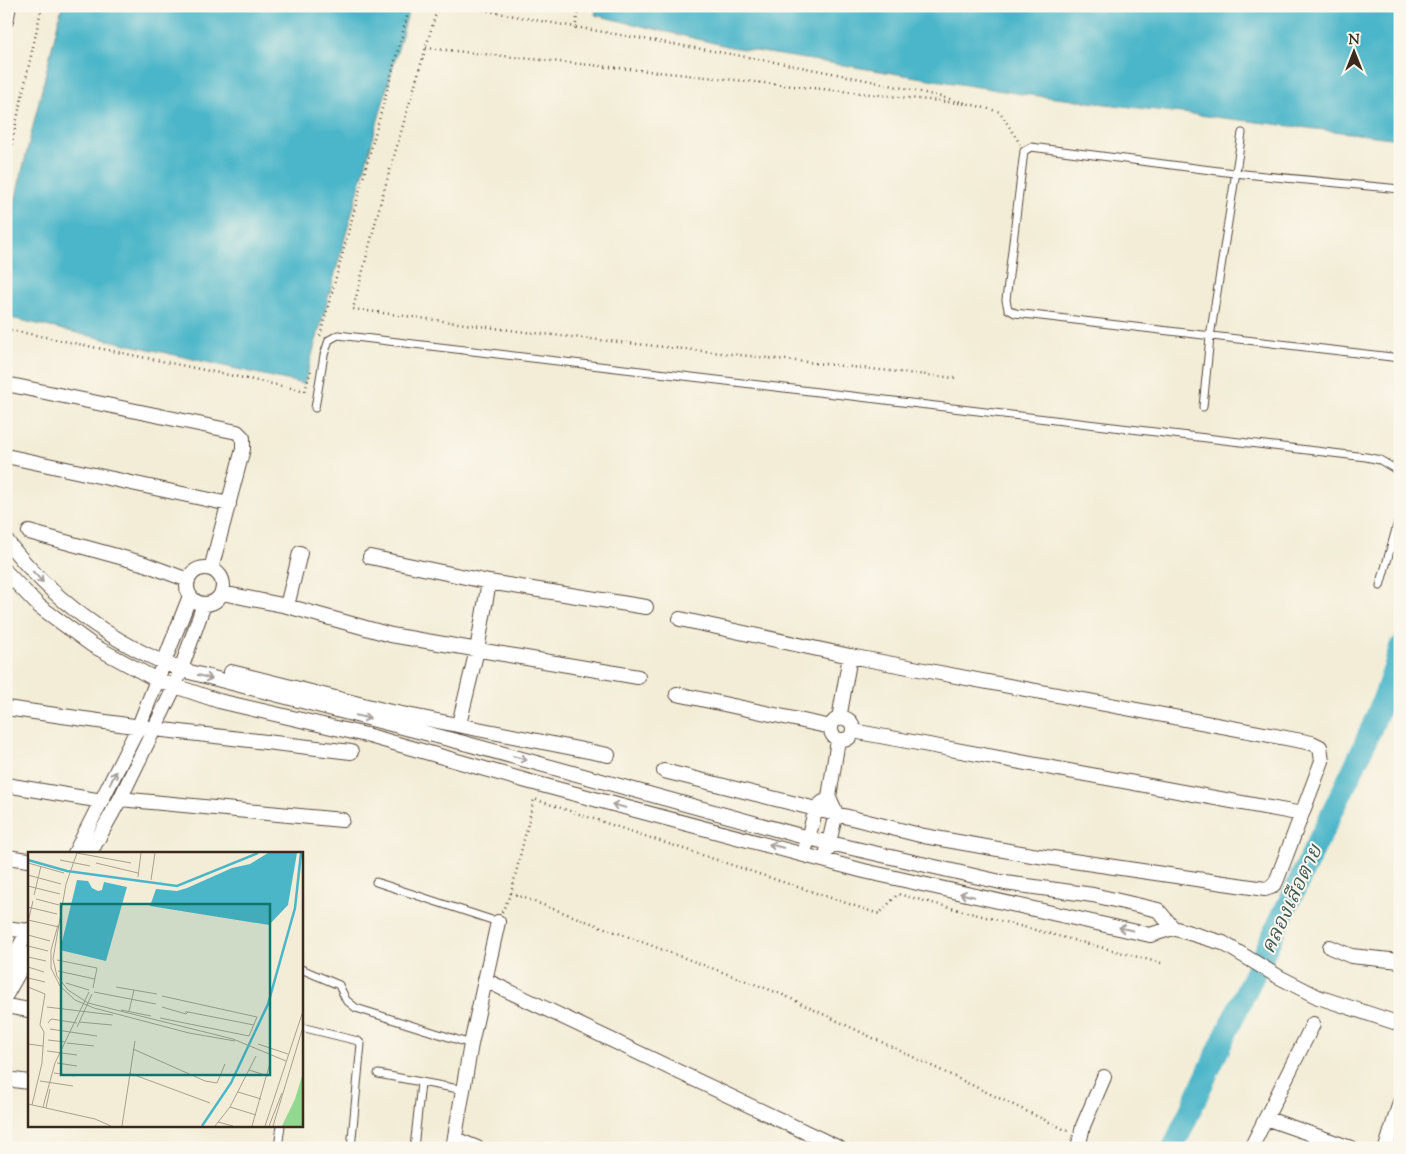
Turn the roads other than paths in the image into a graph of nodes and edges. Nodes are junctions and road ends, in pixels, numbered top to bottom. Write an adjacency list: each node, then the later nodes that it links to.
1 (9, 6): 2 (street)
2 (6, 21)
3 (1242, 133): 4 (lane)
4 (1234, 174): 5 (lane); 6 (lane); 6 (lane)
5 (1400, 189)
6 (1210, 337): 7 (lane); 9 (lane)
7 (1400, 358)
8 (6, 384): 13 (street)
9 (1203, 407)
10 (315, 408): 12 (lane)
11 (6, 456): 13 (street)
12 (1400, 472)
13 (229, 504): 20 (street)
14 (1400, 514): 24 (lane)
15 (30, 532): 22 (street)
16 (6, 540): 18 (street)
17 (300, 553): 28 (street)
18 (19, 557): 21 (street); 33 (street, one-way to 33)
19 (370, 558): 23 (street)
20 (211, 569): 22 (street); 25 (street)
21 (6, 571): 37 (street)
22 (188, 580): 26 (street)
23 (489, 582): 29 (street); 31 (street)
24 (1380, 586)
25 (222, 593): 27 (street); 28 (street)
26 (190, 596): 27 (street); 33 (street)
27 (204, 604): 34 (street)
28 (287, 606): 31 (street)
29 (646, 607)
30 (680, 619): 32 (street)
31 (477, 650): 36 (street); 41 (street)
32 (850, 656): 44 (street); 56 (street)
33 (164, 663): 34 (street); 37 (street)
34 (182, 670): 38 (street); 45 (street, one-way to 45)
35 (231, 672): 41 (street)
36 (638, 677)
37 (157, 680): 38 (street); 42 (street)
38 (175, 686): 43 (street); 48 (street)
39 (677, 694): 44 (street)
40 (6, 708): 42 (street)
41 (459, 724): 47 (street)
42 (139, 726): 43 (street); 53 (street, one-way to 42)
43 (155, 729): 46 (street); 52 (street)
44 (836, 729): 51 (street); 56 (street)
45 (464, 743): 48 (street); 58 (street, one-way to 58)
46 (351, 752)
47 (608, 755)
48 (458, 760): 62 (street, one-way to 48)
49 (664, 771): 54 (street)
50 (6, 785): 53 (street)
51 (829, 797): 54 (street); 55 (street)
52 (120, 799): 57 (street); 61 (street)
53 (102, 801): 60 (street)
54 (816, 808): 55 (street); 58 (street)
55 (836, 813): 56 (street); 59 (street)
56 (1302, 814)
57 (342, 820)
58 (808, 838): 59 (street); 62 (street)
59 (829, 843): 64 (street); 67 (street)
60 (76, 852)
61 (91, 852)
62 (804, 854): 64 (street)
63 (6, 857): 65 (street)
64 (824, 859): 68 (street, one-way to 64)
65 (28, 860)
66 (376, 882): 69 (lane)
67 (1077, 893): 68 (street); 71 (street)
68 (1071, 916): 71 (street, one-way to 68)
69 (498, 922): 78 (street)
70 (6, 928): 72 (street)
71 (1173, 928): 83 (street)
72 (28, 931): 77 (street)
73 (1330, 947): 75 (street)
74 (28, 956): 79 (street)
75 (1400, 961)
76 (302, 969): 85 (lane)
77 (6, 970)
78 (485, 980): 85 (street); 101 (street)
79 (6, 995)
80 (6, 1006): 81 (street)
81 (28, 1010)
82 (1313, 1024): 93 (street)
83 (1400, 1024)
84 (302, 1027): 98 (lane)
85 (471, 1044): 91 (street)
86 (378, 1074): 90 (lane)
87 (1104, 1077): 95 (street)
88 (6, 1079): 89 (street)
89 (28, 1082)
90 (421, 1082): 91 (lane); 99 (lane)
91 (464, 1090): 96 (street)
92 (1400, 1102): 104 (street)
93 (1268, 1119): 102 (street); 103 (street)
94 (281, 1126): 97 (lane)
95 (1079, 1142)
96 (454, 1144): 100 (street)
97 (278, 1148)
98 (350, 1148)
99 (414, 1148)
100 (476, 1148)
101 (839, 1148)
102 (1251, 1148)
103 (1351, 1148)
104 (1386, 1148)

